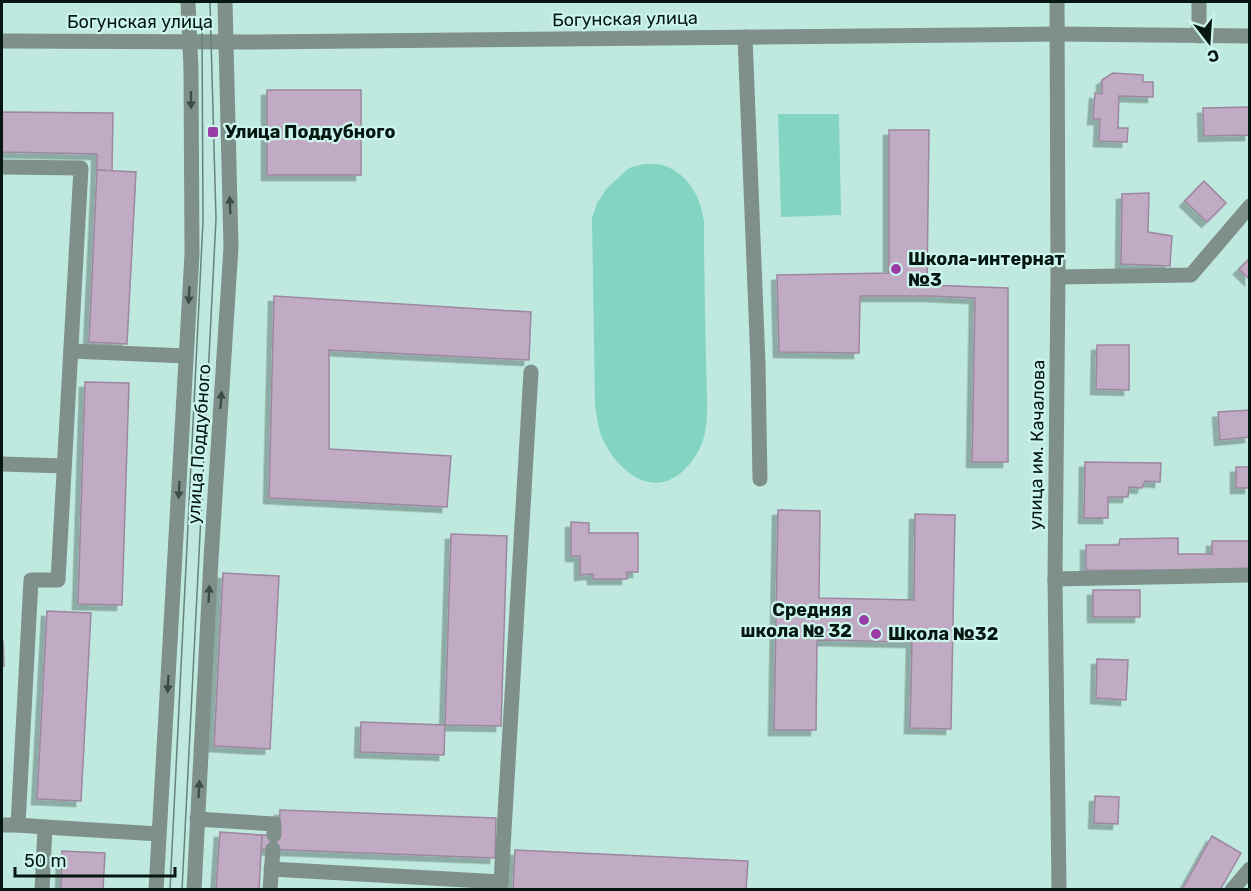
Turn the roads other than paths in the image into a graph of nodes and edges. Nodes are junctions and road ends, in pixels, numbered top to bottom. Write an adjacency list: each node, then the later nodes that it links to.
1 (188, 2): 10 (street, улица Поддубного)
2 (225, 2): 11 (street, улица Поддубного)
3 (1057, 2): 5 (street, улица им. Качалова)
4 (1199, 2): 6 (street)
5 (1057, 34): 6 (street, Богунская улица); 8 (street, Богунская улица); 14 (street, улица им. Качалова)
6 (1199, 36): 7 (street, Богунская улица)
7 (1250, 36)
8 (745, 37): 11 (street, Богунская улица); 20 (street)
9 (2, 41): 10 (street, Богунская улица)
10 (189, 41): 11 (street, Богунская улица); 16 (street, улица Поддубного, one-way to 16)
11 (226, 42): 23 (street, улица Поддубного, one-way to 11)
12 (2, 167): 15 (street)
13 (1250, 206): 14 (street)
14 (1058, 277): 22 (street, улица им. Качалова)
15 (71, 351): 16 (street); 19 (street)
16 (186, 356): 27 (street, улица Поддубного, one-way to 27)
17 (531, 372): 30 (street)
18 (2, 464): 19 (street)
19 (64, 466): 25 (street)
20 (760, 479)
21 (1250, 575): 22 (street)
22 (1055, 579): 35 (street, улица им. Качалова)
23 (197, 819): 28 (street); 33 (street, улица Поддубного)
24 (2, 825): 25 (street)
25 (18, 825): 26 (street)
26 (45, 826): 27 (street); 31 (street)
27 (159, 834): 32 (street, улица Поддубного)
28 (271, 869): 30 (street); 34 (street)
29 (1250, 869): 36 (street)
30 (500, 886)
31 (42, 890)
32 (156, 890)
33 (194, 890)
34 (270, 890)
35 (1059, 890)
36 (1232, 890)

